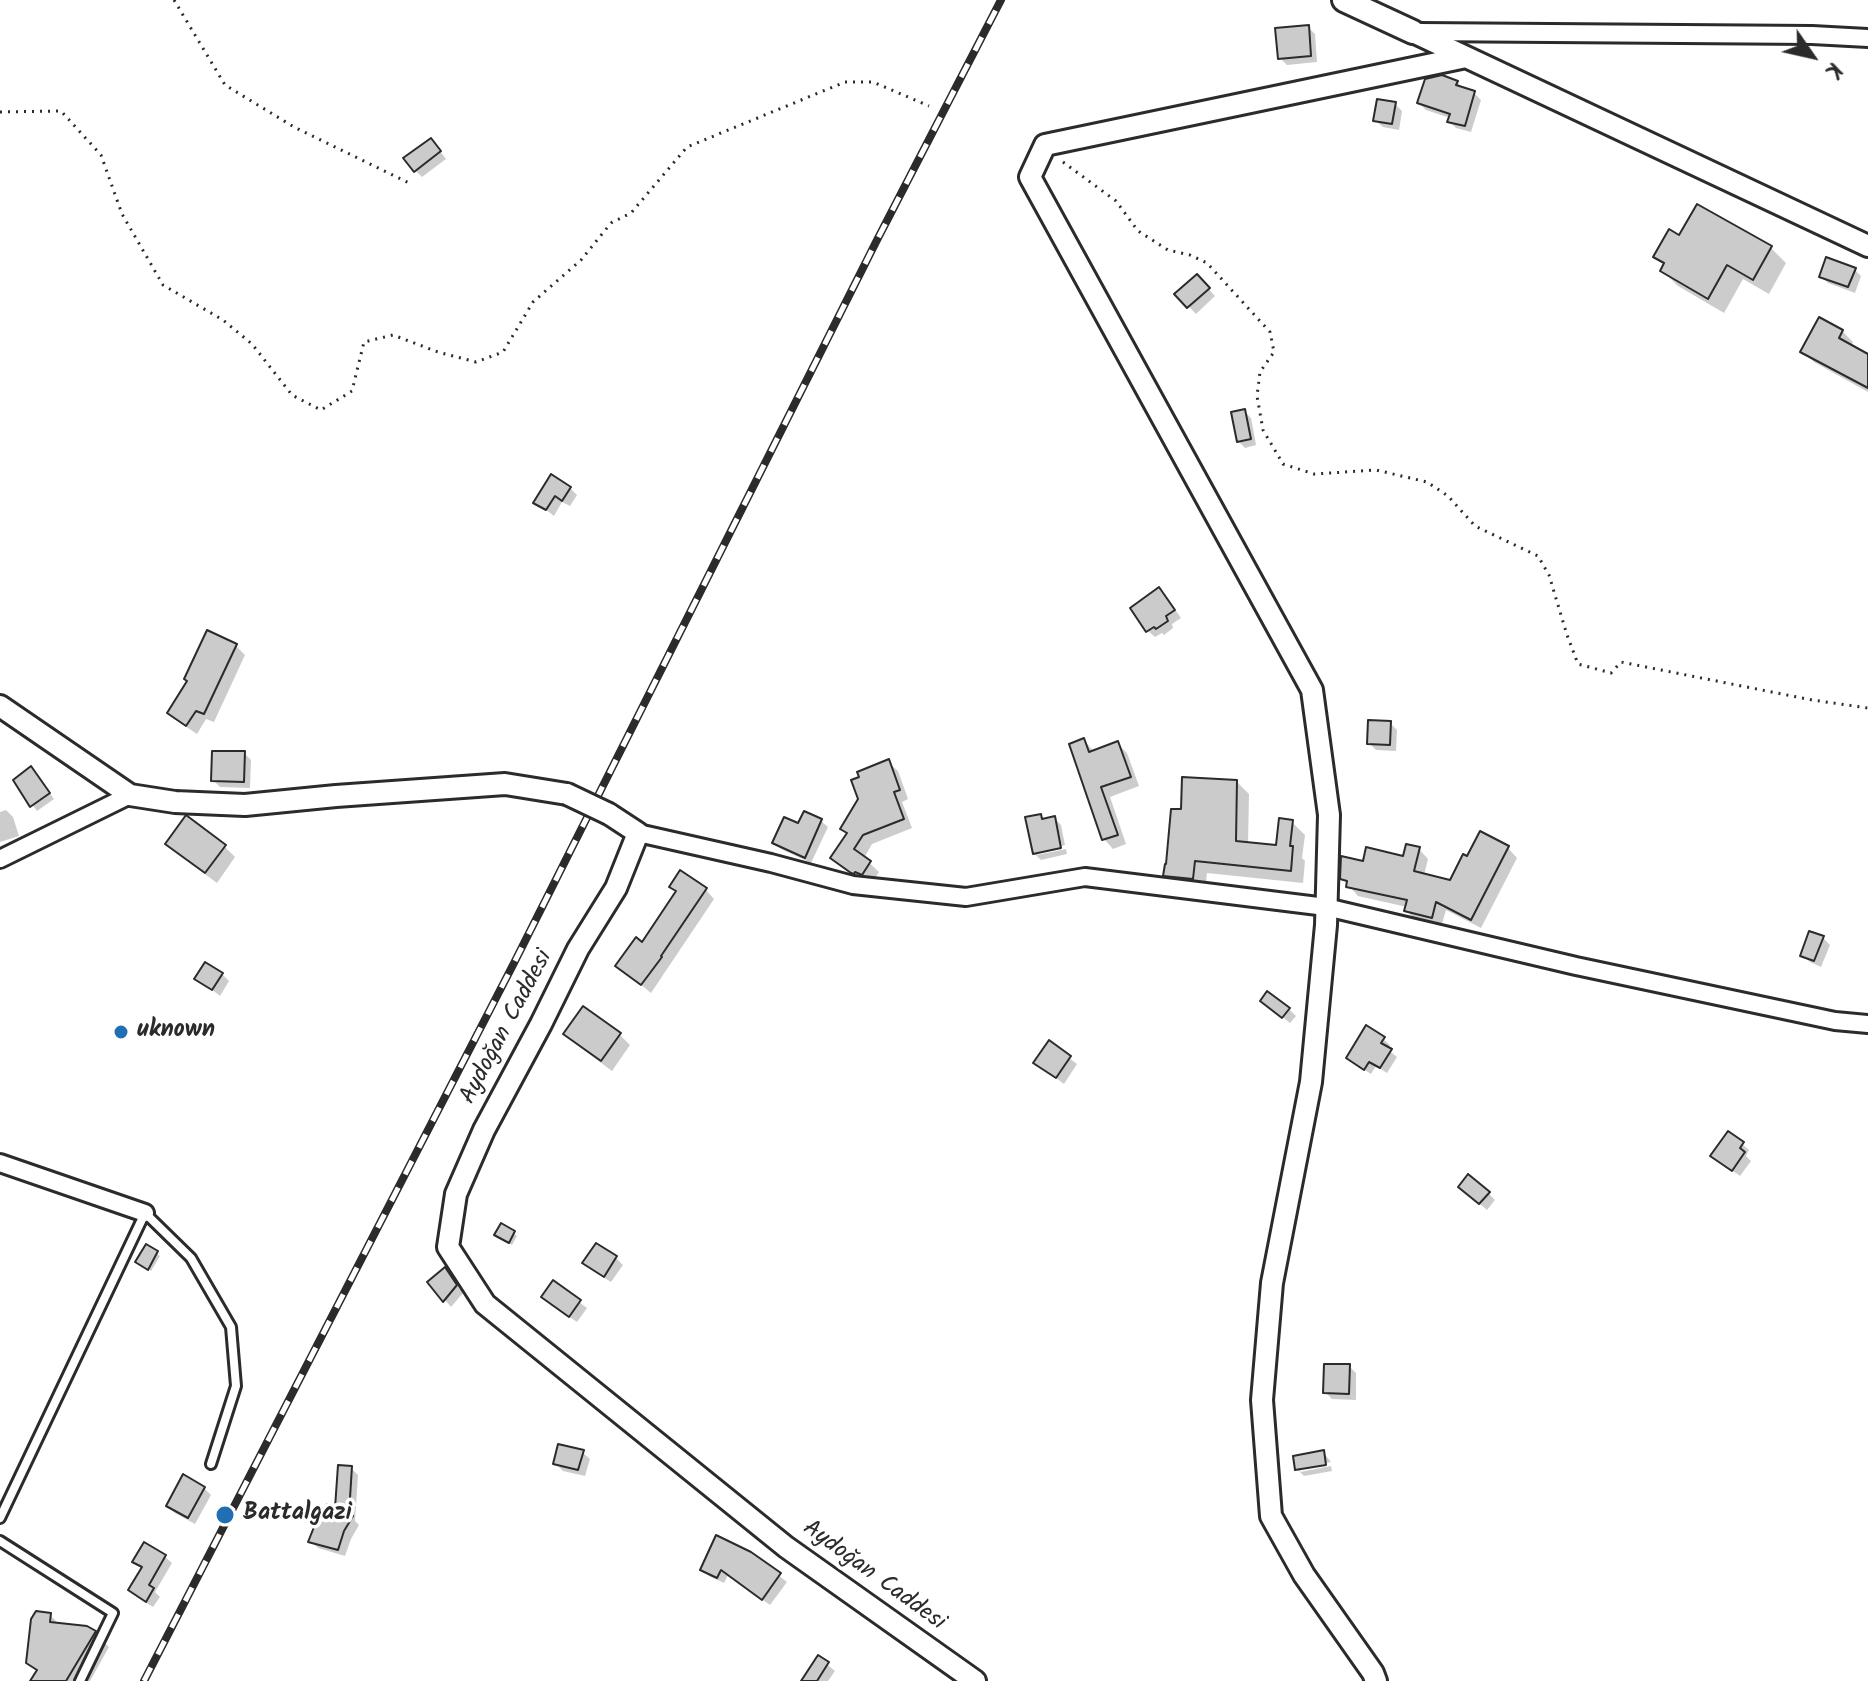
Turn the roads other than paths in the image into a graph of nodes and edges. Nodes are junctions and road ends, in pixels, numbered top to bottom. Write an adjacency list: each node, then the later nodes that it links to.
1 (1344, 0): 3 (main road)
2 (1358, 0): 3 (main road)
3 (1413, 32): 4 (street); 5 (street)
4 (1868, 38)
5 (1466, 57): 6 (street); 11 (street)
6 (1868, 246)
7 (0, 706): 8 (street)
8 (130, 795): 9 (street, bridge); 10 (street)
9 (638, 833): 11 (street); 19 (street, Aydoğan Caddesi)
10 (0, 859)
11 (1326, 907): 12 (street); 20 (street)
12 (1868, 1024)
13 (0, 1163): 14 (street)
14 (145, 1213): 15 (lane); 16 (lane)
15 (211, 1464)
16 (0, 1518)
17 (0, 1541): 18 (lane)
18 (80, 1681)
19 (975, 1681)
20 (1376, 1681)

